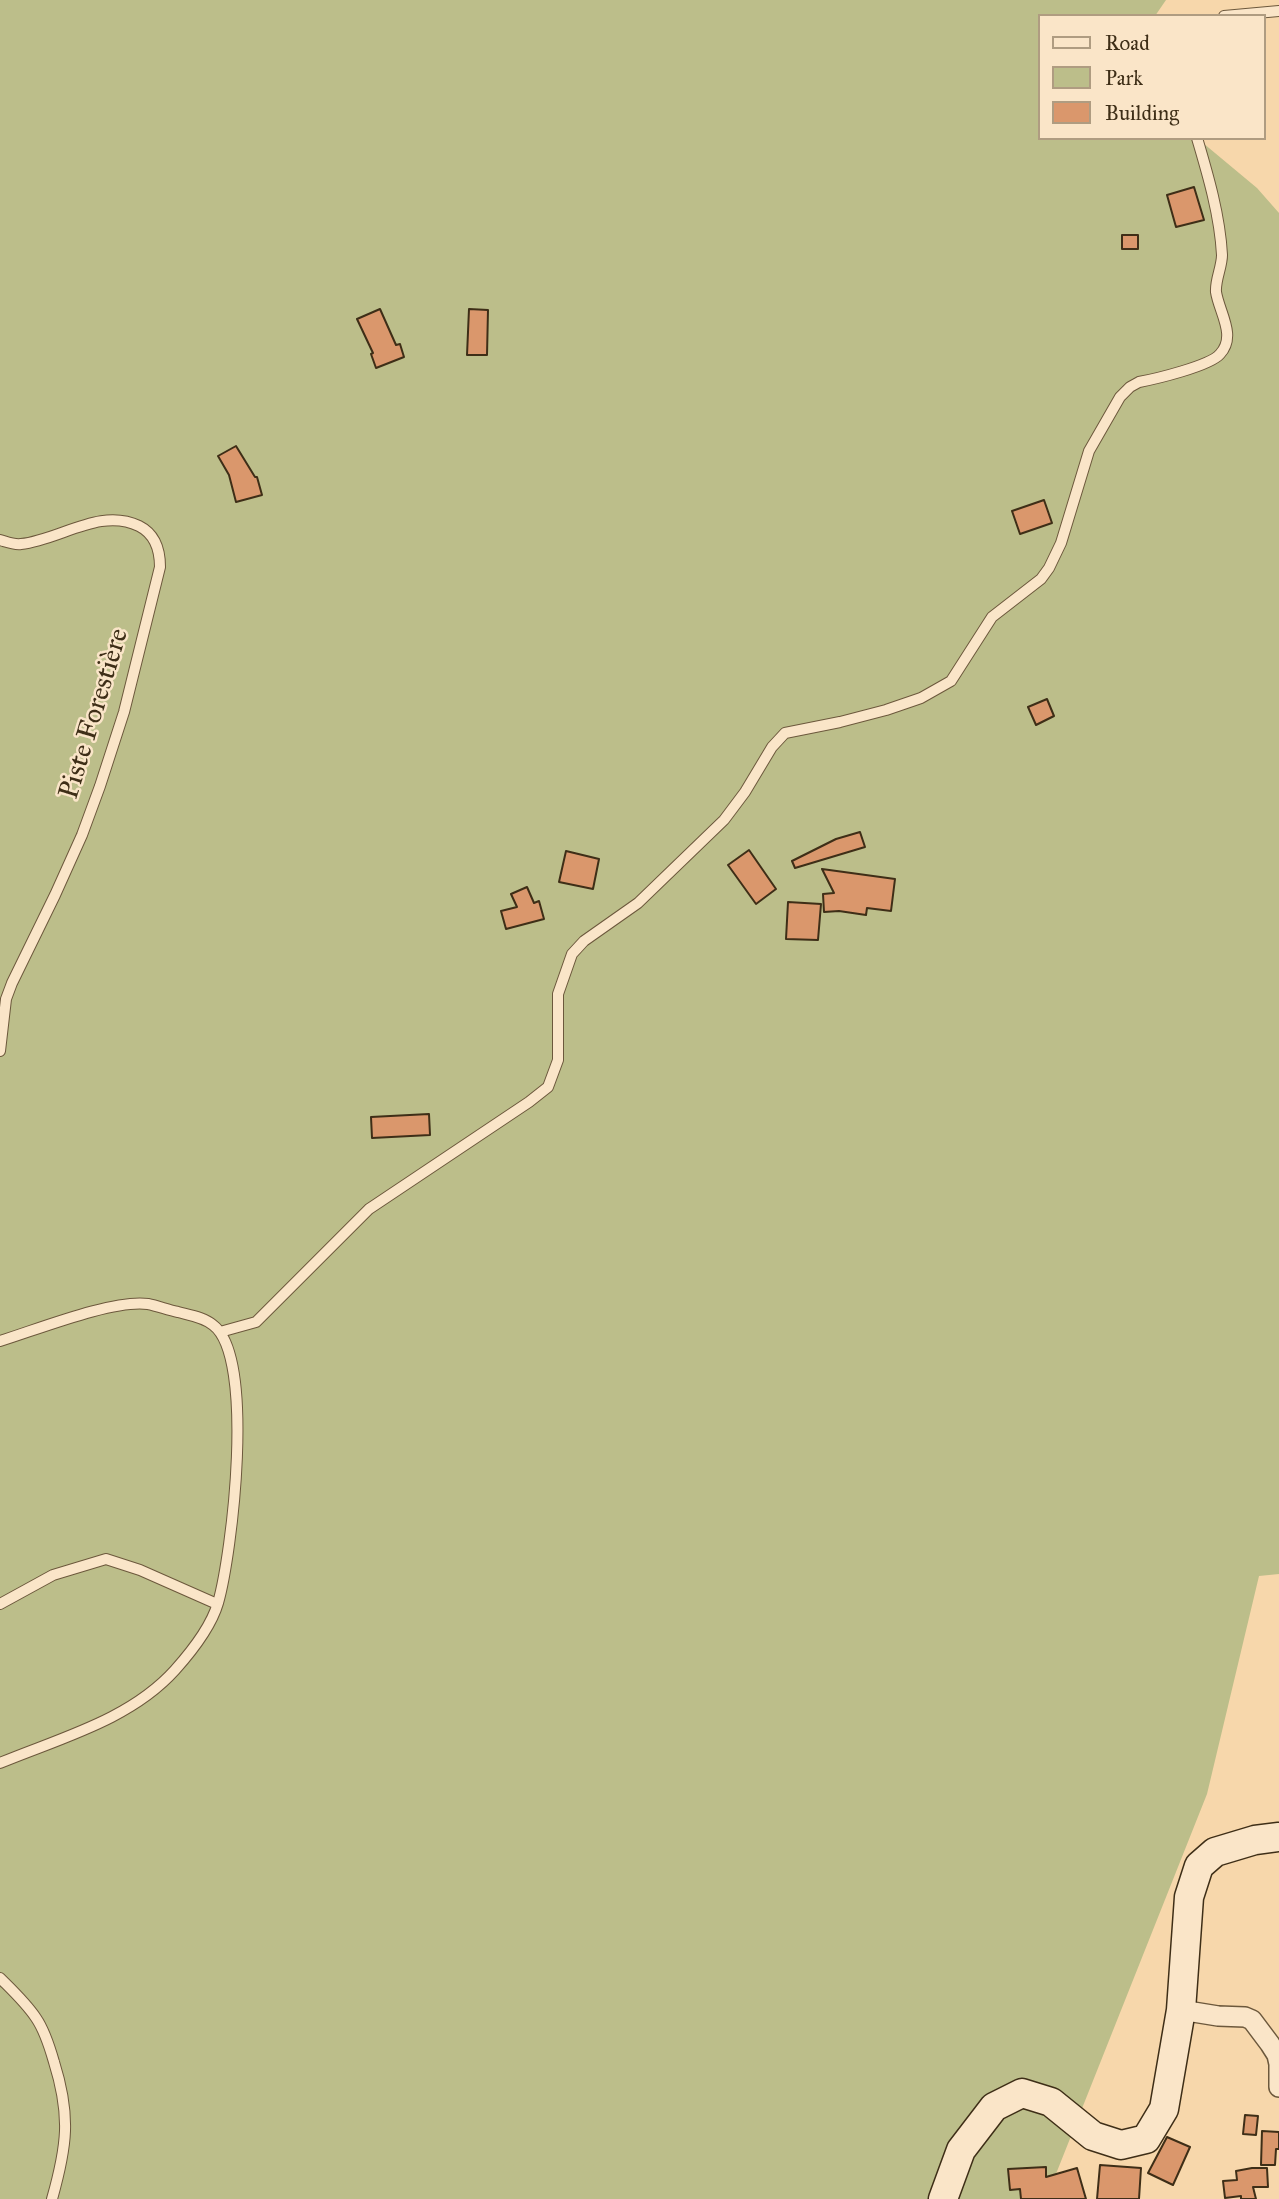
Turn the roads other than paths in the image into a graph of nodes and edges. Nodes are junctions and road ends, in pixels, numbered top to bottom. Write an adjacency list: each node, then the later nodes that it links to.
1 (1279, 11): 2 (lane)
2 (1246, 14)
3 (1197, 140): 6 (lane)
4 (0, 540): 5 (lane, Piste Forestière)
5 (0, 1051)
6 (220, 1332): 7 (lane); 9 (lane)
7 (0, 1341)
8 (0, 1604): 9 (lane)
9 (218, 1604): 10 (lane)
10 (0, 1763)
11 (1279, 1838): 13 (street)
12 (0, 1978): 16 (lane)
13 (1181, 2010): 14 (street); 17 (street)
14 (1279, 2064): 15 (street)
15 (1279, 2087)
16 (52, 2199)
17 (943, 2199)

